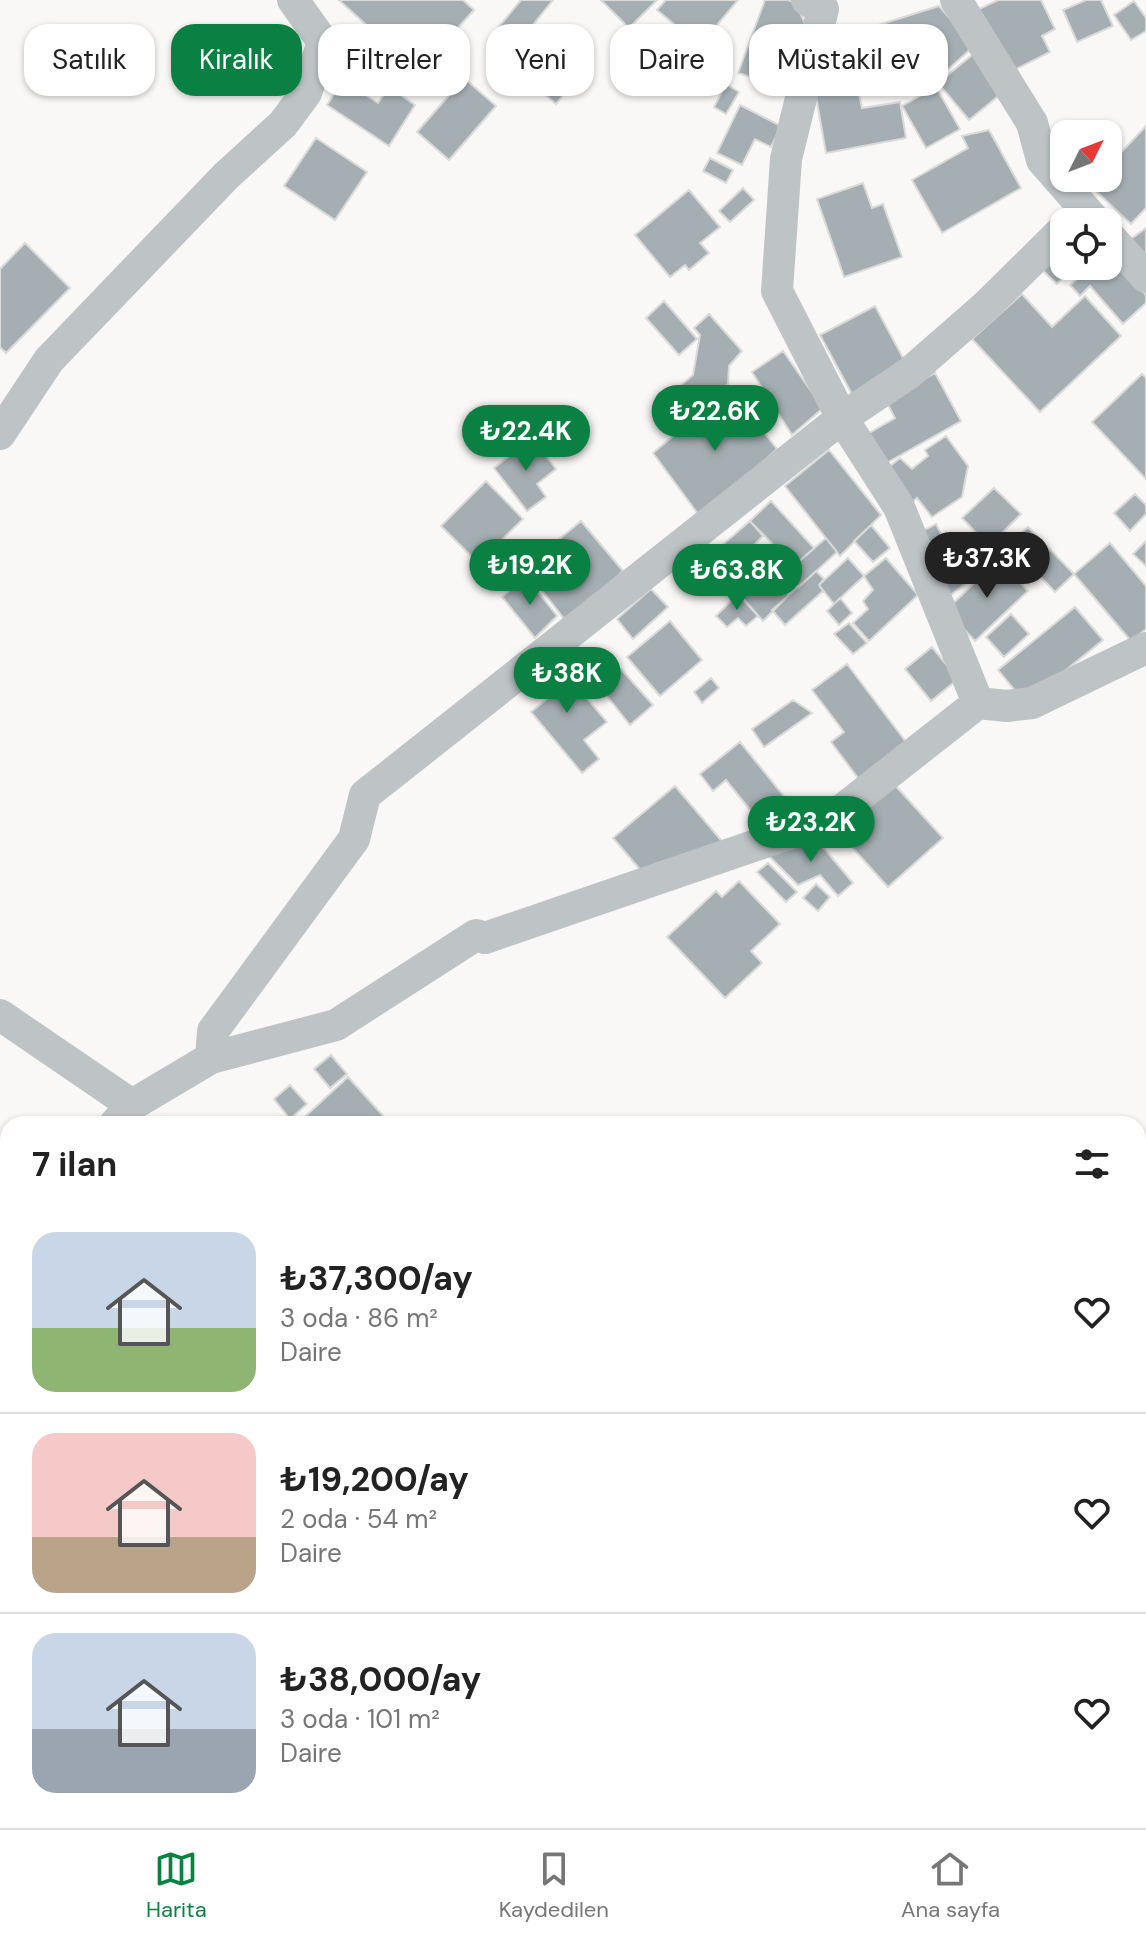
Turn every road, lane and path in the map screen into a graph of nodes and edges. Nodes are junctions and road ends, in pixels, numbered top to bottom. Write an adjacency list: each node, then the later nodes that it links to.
1 (293, 0): 9 (street)
2 (807, 0): 8 (street)
3 (956, 0): 4 (street)
4 (1071, 208)
5 (1050, 247): 8 (street)
6 (1122, 250): 7 (street)
7 (1146, 277)
8 (842, 418): 11 (street); 13 (street)
9 (0, 434)
10 (1146, 648): 11 (street)
11 (978, 703): 13 (street)
12 (0, 1015): 14 (street)
13 (211, 1058): 14 (street)
14 (124, 1115)

